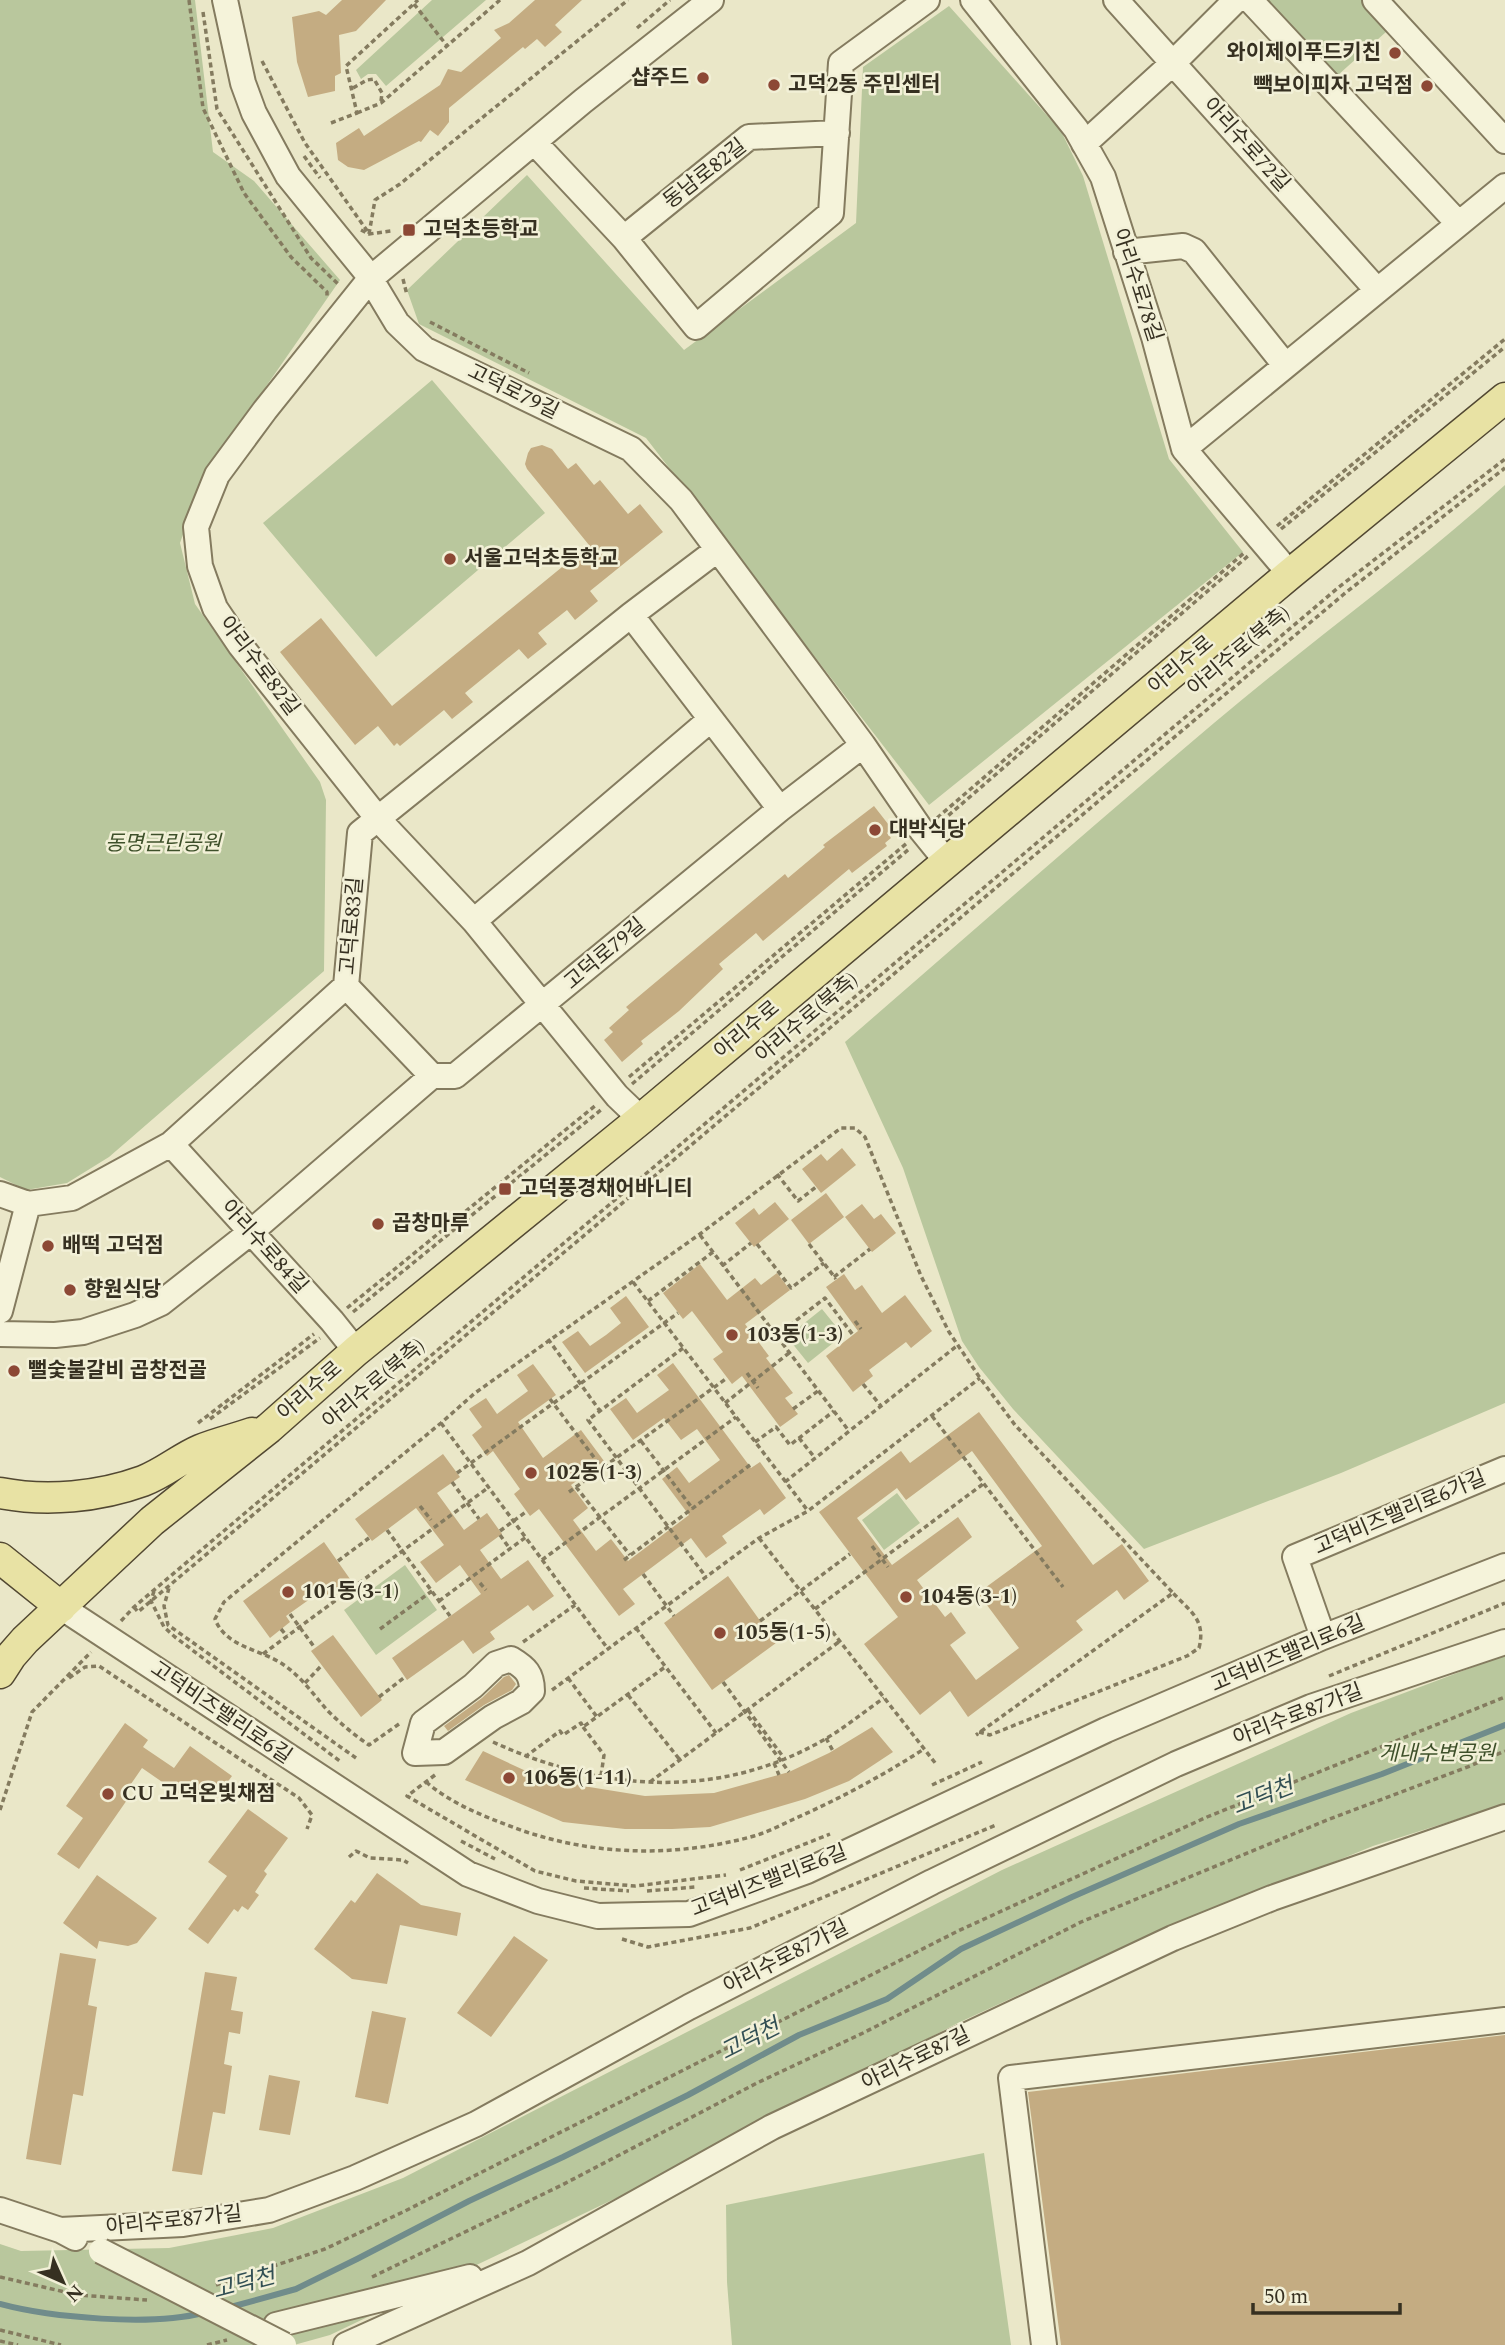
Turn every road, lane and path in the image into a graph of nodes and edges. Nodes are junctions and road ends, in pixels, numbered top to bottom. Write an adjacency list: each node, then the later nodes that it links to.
1 (189, 0): 34 (path)
2 (225, 0): 32 (street, 고덕로79길)
3 (418, 0): 12 (path)
4 (500, 0): 13 (path)
5 (628, 0): 29 (path)
6 (711, 0): 21 (street)
7 (927, 0): 20 (street)
8 (973, 0): 23 (street, 아리수로78길)
9 (1116, 0): 15 (street, 아리수로72길)
10 (1375, 0): 22 (street)
11 (1252, 2): 15 (street); 28 (street)
12 (414, 4): 13 (path); 16 (path)
13 (448, 47): 17 (path)
14 (260, 56): 29 (path)
15 (1173, 63): 23 (street); 33 (street, 아리수로72길)
16 (352, 89): 17 (path); 18 (path)
17 (381, 103): 18 (path)
18 (357, 113): 19 (path)
19 (331, 123)
20 (836, 133): 30 (street, 동남로82길); 30 (street)
21 (534, 142): 30 (street); 32 (street)
22 (1505, 142)
23 (1084, 144): 31 (street, 아리수로78길)
24 (301, 153): 25 (path)
25 (325, 184)
26 (1505, 186): 28 (street)
27 (349, 216): 29 (path)
28 (1458, 223): 33 (street)
29 (369, 234)
30 (625, 238)
31 (1126, 253): 37 (street); 39 (street, 아리수로78길)
32 (370, 279): 43 (street, 고덕로79길); 49 (street, 아리수로82길)
33 (1377, 290): 37 (street)
34 (326, 304)
35 (1505, 339): 42 (path)
36 (1505, 347): 42 (path)
37 (1285, 365): 39 (street)
38 (1505, 398): 44 (main road, 아리수로)
39 (1184, 449): 42 (street, 아리수로78길)
40 (1505, 459): 149 (path, 아리수로(북측))
41 (1505, 468): 147 (path)
42 (1262, 541): 44 (street, 아리수로78길); 50 (path)
43 (717, 550): 45 (street, 고덕로83길); 47 (street, 고덕로79길)
44 (1290, 574): 51 (main road, 아리수로)
45 (631, 615): 46 (street); 49 (street, 고덕로83길)
46 (710, 720): 48 (street); 52 (street)
47 (863, 745): 48 (street, 고덕로79길); 50 (street, 고덕로79길)
48 (780, 809): 54 (street, 고덕로79길)
49 (379, 820): 52 (street, 아리수로82길); 53 (street, 고덕로83길)
50 (916, 840): 51 (street, 고덕로79길); 56 (path)
51 (948, 863): 57 (main road, 아리수로)
52 (474, 921): 54 (street, 아리수로82길)
53 (346, 986): 55 (street); 58 (street, 고덕로83길)
54 (543, 1004): 55 (street); 56 (street, 아리수로82길)
55 (432, 1076): 63 (street)
56 (615, 1093): 57 (street, 아리수로82길); 77 (path)
57 (641, 1119): 85 (main road, 아리수로)
58 (171, 1144): 62 (street, 고덕로83길); 63 (street, 아리수로84길)
59 (777, 1174): 60 (path); 64 (path); 83 (path)
60 (816, 1187)
61 (0, 1194): 62 (street, 고덕로83길)
62 (28, 1204): 74 (street)
63 (250, 1232): 77 (street, 아리수로84길); 79 (street)
64 (700, 1234): 69 (path); 72 (path)
65 (751, 1243): 71 (path)
66 (757, 1244): 70 (path)
67 (809, 1244): 70 (path)
68 (870, 1249): 70 (path)
69 (713, 1252): 71 (path); 73 (path)
70 (824, 1263)
71 (723, 1266): 81 (path)
72 (633, 1282): 73 (path); 82 (path)
73 (648, 1301): 84 (path)
74 (0, 1311)
75 (678, 1313): 93 (path, bridge)
76 (855, 1321): 78 (path)
77 (333, 1324): 85 (street, 아리수로84길); 102 (path); 104 (path)
78 (862, 1329)
79 (0, 1334)
80 (853, 1335): 81 (path)
81 (776, 1336): 86 (path)
82 (548, 1339): 97 (path); 101 (path)
83 (958, 1345): 89 (path); 95 (path)
84 (683, 1348): 94 (path); 97 (path)
85 (356, 1351): 103 (main road, 아리수로)
86 (789, 1353): 92 (path); 94 (path)
87 (747, 1373): 91 (path, bridge)
88 (727, 1378): 107 (path, bridge)
89 (980, 1378): 99 (path); 152 (path)
90 (863, 1384): 95 (path)
91 (758, 1388)
92 (818, 1391): 96 (path); 98 (path)
93 (552, 1401): 111 (path); 113 (path, bridge)
94 (725, 1403): 100 (path)
95 (881, 1406): 105 (path)
96 (793, 1409)
97 (600, 1411): 119 (path)
98 (834, 1411): 105 (path); 106 (path)
99 (933, 1416): 116 (path); 126 (path)
100 (736, 1417): 108 (path); 119 (path)
101 (441, 1423): 117 (path); 170 (path)
102 (201, 1427)
103 (269, 1428): 121 (main road); 155 (main road, 아리수로)
104 (190, 1430)
105 (849, 1431): 109 (path)
106 (799, 1438): 108 (path); 109 (path)
107 (640, 1440): 111 (path, bridge); 124 (path, bridge)
108 (755, 1442): 115 (path)
109 (815, 1458): 115 (path)
110 (750, 1465): 124 (path, bridge)
111 (602, 1468): 118 (path, bridge)
112 (1505, 1469): 165 (street, 고덕비즈밸리로6가길)
113 (457, 1473)
114 (453, 1482): 122 (path)
115 (785, 1482): 126 (path)
116 (983, 1484): 148 (path); 156 (path)
117 (489, 1487): 122 (path); 130 (path)
118 (576, 1487): 120 (path, bridge); 137 (path, bridge)
119 (639, 1488): 139 (path); 145 (path)
120 (569, 1492)
121 (0, 1493)
122 (468, 1503): 127 (path); 135 (path)
123 (420, 1506): 128 (path)
124 (692, 1509): 137 (path, bridge)
125 (527, 1511): 134 (path, bridge)
126 (808, 1511): 132 (path)
127 (480, 1519)
128 (431, 1520)
129 (387, 1530): 135 (path)
130 (526, 1537): 134 (path); 139 (path)
131 (369, 1538): 141 (path)
132 (758, 1538): 145 (path); 156 (path)
133 (872, 1546): 143 (path, bridge)
134 (510, 1549): 154 (path)
135 (402, 1551): 151 (path); 164 (path)
136 (850, 1554): 160 (path, bridge)
137 (629, 1555): 140 (path, bridge)
138 (0, 1558): 155 (main road)
139 (542, 1560): 169 (path)
140 (624, 1560)
141 (338, 1561)
142 (1505, 1566): 165 (street, 고덕비즈밸리로6길)
143 (888, 1567)
144 (643, 1574): 159 (path, bridge)
145 (706, 1577): 161 (path)
146 (480, 1583): 150 (path)
147 (169, 1586): 153 (path); 195 (path)
148 (1063, 1587)
149 (155, 1589): 153 (path); 153 (path, 아리수로(북측))
150 (486, 1590)
151 (432, 1591): 154 (path); 163 (path)
152 (1173, 1593): 152 (path)
153 (151, 1601): 201 (path)
154 (439, 1601): 158 (path)
155 (61, 1606): 165 (street, 고덕비즈밸리로6길); 173 (main road, 아리수로)
156 (815, 1609): 166 (path)
157 (290, 1614): 168 (path, bridge)
158 (450, 1616)
159 (674, 1616)
160 (760, 1621)
161 (636, 1628): 169 (path); 172 (path)
162 (281, 1629): 164 (path)
163 (380, 1629)
164 (287, 1636): 170 (path)
165 (1323, 1637)
166 (840, 1642): 182 (path); 183 (path)
167 (1505, 1642): 221 (street, 아리수로87가길)
168 (315, 1648)
169 (608, 1649): 175 (path)
170 (263, 1654): 177 (path)
171 (322, 1665): 177 (path)
172 (665, 1667): 179 (path); 186 (path)
173 (0, 1673)
174 (405, 1677): 180 (path)
175 (568, 1678): 178 (path); 184 (path)
176 (723, 1682): 202 (path, bridge)
177 (305, 1683): 189 (path)
178 (547, 1693)
179 (628, 1695): 184 (path); 197 (path)
180 (379, 1697)
181 (1505, 1697): 225 (path)
182 (884, 1698): 188 (path); 190 (path)
183 (748, 1710): 186 (path); 196 (path)
184 (597, 1717): 185 (path)
185 (583, 1727): 194 (path); 205 (path)
186 (716, 1733): 197 (path)
187 (484, 1738): 194 (path)
188 (826, 1738): 191 (path); 196 (path)
189 (369, 1745)
190 (924, 1749): 200 (path); 206 (path)
191 (833, 1751)
192 (1505, 1751): 224 (path)
193 (415, 1752): 193 (street)
194 (525, 1756): 205 (path)
195 (356, 1758)
196 (784, 1758): 199 (path)
197 (680, 1760): 207 (path)
198 (991, 1761): 208 (path)
199 (774, 1763): 204 (path); 207 (path)
200 (936, 1764)
201 (349, 1768)
202 (789, 1772)
203 (436, 1774): 206 (path)
204 (779, 1775)
205 (601, 1776): 207 (path)
206 (426, 1782): 212 (path)
207 (649, 1783)
208 (929, 1790)
209 (0, 1810): 211 (path)
210 (1505, 1817): 222 (street, 아리수로87길)
211 (307, 1829)
212 (834, 1832)
213 (451, 1836): 214 (path)
214 (497, 1860)
215 (701, 1887): 216 (path)
216 (583, 1888)
217 (1505, 2020): 233 (street)
218 (0, 2204): 220 (street)
219 (0, 2210): 220 (street)
220 (27, 2219): 221 (street)
221 (60, 2230): 228 (street, bridge)
222 (528, 2263): 228 (street); 232 (street, 아리수로87길)
223 (0, 2277): 226 (path)
224 (368, 2279)
225 (211, 2287)
226 (151, 2300)
227 (0, 2330): 231 (path)
228 (280, 2335)
229 (0, 2341): 230 (path)
230 (18, 2345)
231 (61, 2345)
232 (346, 2345)
233 (1044, 2345)

